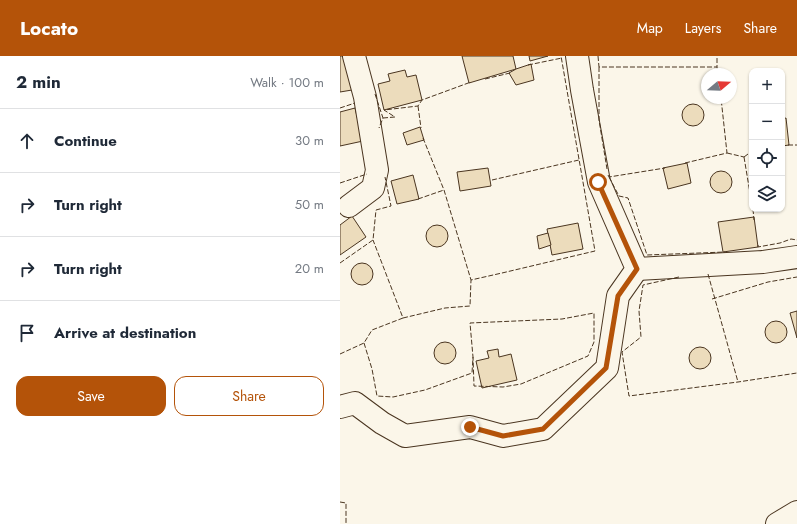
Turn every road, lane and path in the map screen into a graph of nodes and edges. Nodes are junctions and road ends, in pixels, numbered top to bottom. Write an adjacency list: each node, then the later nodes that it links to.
1 (354, 56): 3 (street)
2 (577, 56): 5 (street)
3 (349, 206)
4 (797, 257): 5 (street)
5 (637, 269): 6 (street)
6 (340, 407)
7 (797, 512): 8 (street)
8 (777, 524)

